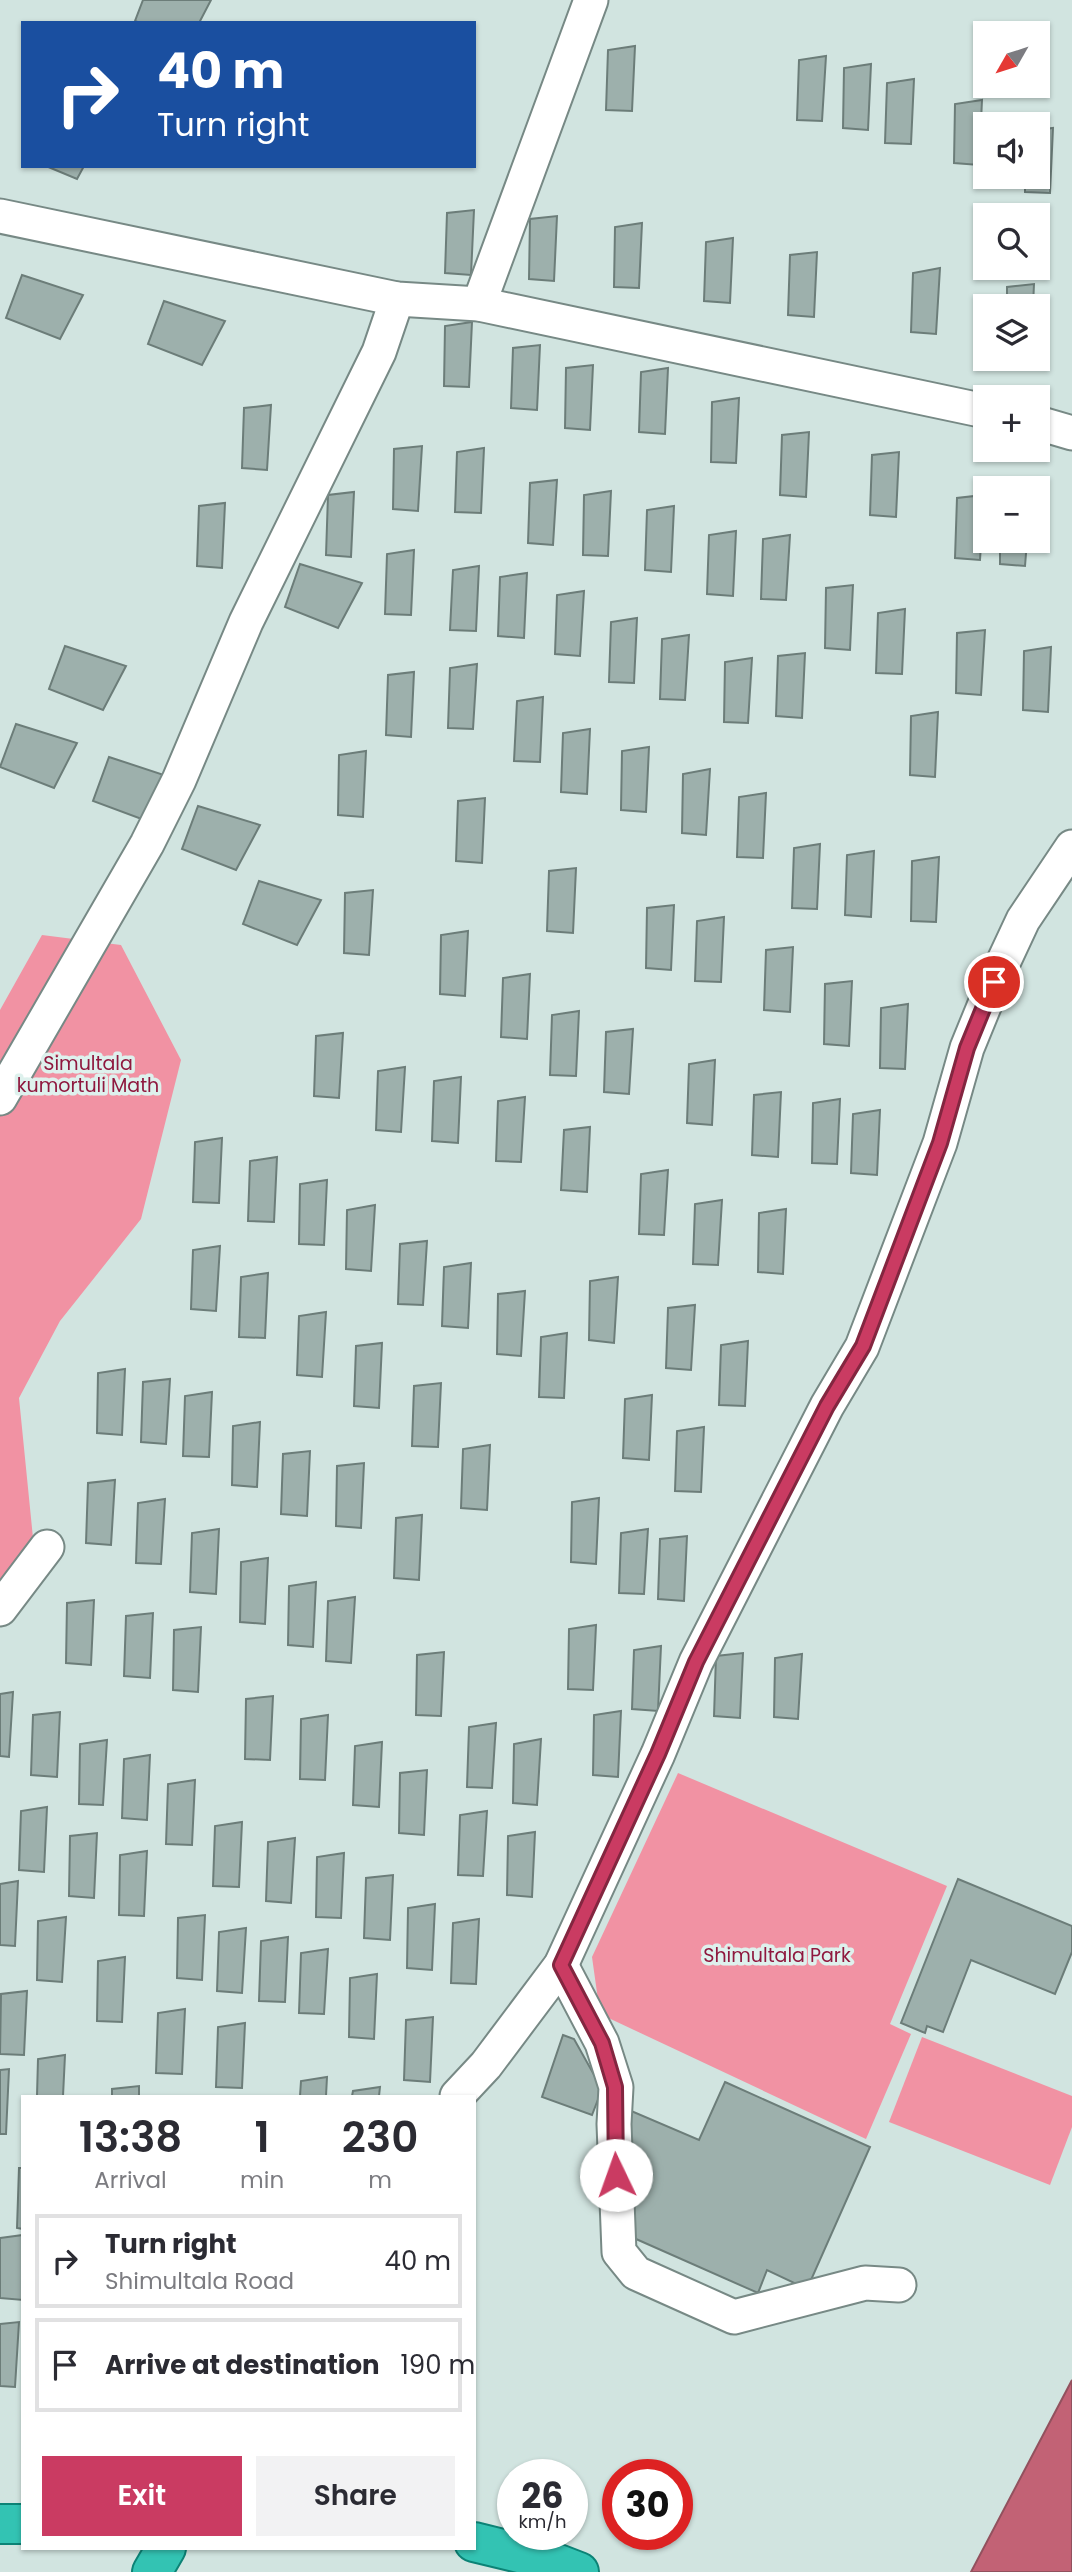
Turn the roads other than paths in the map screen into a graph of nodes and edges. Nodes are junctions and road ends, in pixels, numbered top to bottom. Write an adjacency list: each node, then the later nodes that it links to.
1 (591, 0): 4 (street)
2 (0, 216): 3 (street)
3 (397, 299): 4 (street); 9 (street)
4 (479, 304): 5 (street)
5 (973, 408)
6 (1050, 427): 7 (street)
7 (1072, 433)
8 (1072, 847): 12 (street)
9 (0, 1098)
10 (47, 1547): 11 (street)
11 (0, 1609)
12 (561, 1965): 13 (street); 14 (street)
13 (458, 2095)
14 (900, 2285)
15 (0, 2524): 16 (highway)
16 (21, 2524)
17 (476, 2542): 20 (highway)
18 (165, 2550): 19 (highway)
19 (152, 2572)
20 (579, 2572)

